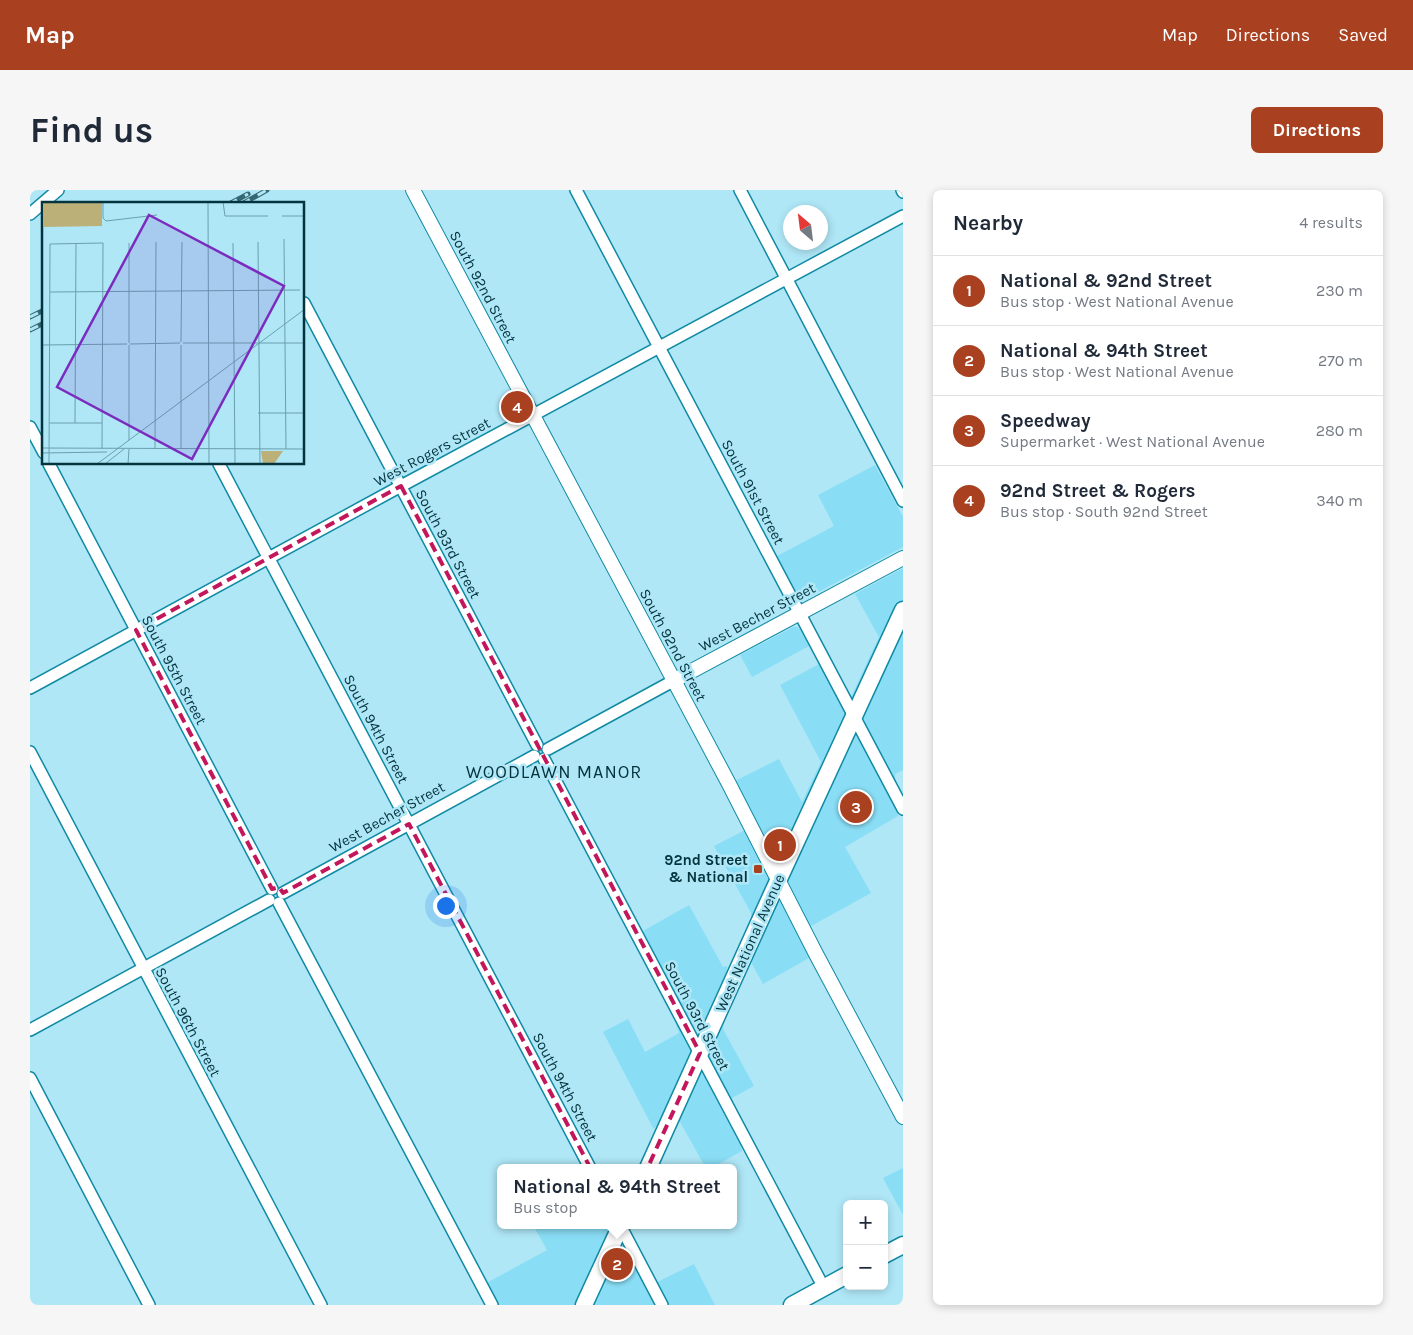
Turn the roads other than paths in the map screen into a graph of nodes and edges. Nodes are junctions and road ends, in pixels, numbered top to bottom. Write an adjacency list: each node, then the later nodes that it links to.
1 (58, 190): 5 (street)
2 (413, 190): 12 (street, South 92nd Street)
3 (576, 190): 11 (street, South 91st Street)
4 (740, 190): 9 (street)
5 (44, 202)
6 (42, 204): 7 (street)
7 (30, 214)
8 (903, 216): 9 (street, West Rogers Street)
9 (787, 279): 11 (street, West Rogers Street); 18 (street)
10 (305, 305): 17 (street, South 93rd Street)
11 (659, 347): 12 (street, West Rogers Street); 22 (street, South 91st Street)
12 (533, 415): 17 (street, West Rogers Street); 24 (street, South 92nd Street)
13 (30, 427): 14 (street)
14 (42, 450)
15 (50, 465): 23 (street, South 95th Street)
16 (220, 465): 19 (street, South 94th Street)
17 (401, 486): 19 (street, West Rogers Street); 28 (street, South 93rd Street)
18 (903, 501)
19 (268, 558): 23 (street, West Rogers Street); 30 (street, South 94th Street)
20 (903, 558): 22 (street, West Becher Street)
21 (903, 610): 26 (main road, West National Avenue)
22 (800, 613): 24 (street, West Becher Street); 26 (street, South 91st Street)
23 (136, 630): 25 (street, West Rogers Street); 32 (street, South 95th Street)
24 (673, 681): 28 (street, West Becher Street); 31 (street, South 92nd Street)
25 (30, 688)
26 (854, 716): 29 (street, South 91st Street); 31 (main road, West National Avenue)
27 (30, 752): 33 (street, South 96th Street)
28 (541, 752): 30 (street, West Becher Street); 35 (street, South 93rd Street)
29 (903, 809)
30 (409, 824): 32 (street, West Becher Street); 38 (street, South 94th Street)
31 (778, 880): 35 (main road, West National Avenue); 37 (street, South 92nd Street)
32 (276, 896): 33 (street, West Becher Street); 48 (street, South 95th Street)
33 (143, 968): 34 (street, West Becher Street); 47 (street, South 96th Street)
34 (30, 1030)
35 (700, 1053): 39 (main road, West National Avenue); 45 (street, South 93rd Street)
36 (30, 1078): 46 (street)
37 (903, 1117)
38 (588, 1164)
39 (650, 1164)
40 (620, 1229): 49 (main road)
41 (623, 1229): 50 (street)
42 (903, 1245): 43 (main road)
43 (888, 1253)
44 (843, 1278): 45 (main road)
45 (824, 1288): 51 (main road)
46 (149, 1305)
47 (321, 1305)
48 (492, 1305)
49 (584, 1305)
50 (662, 1305)
51 (792, 1305)

